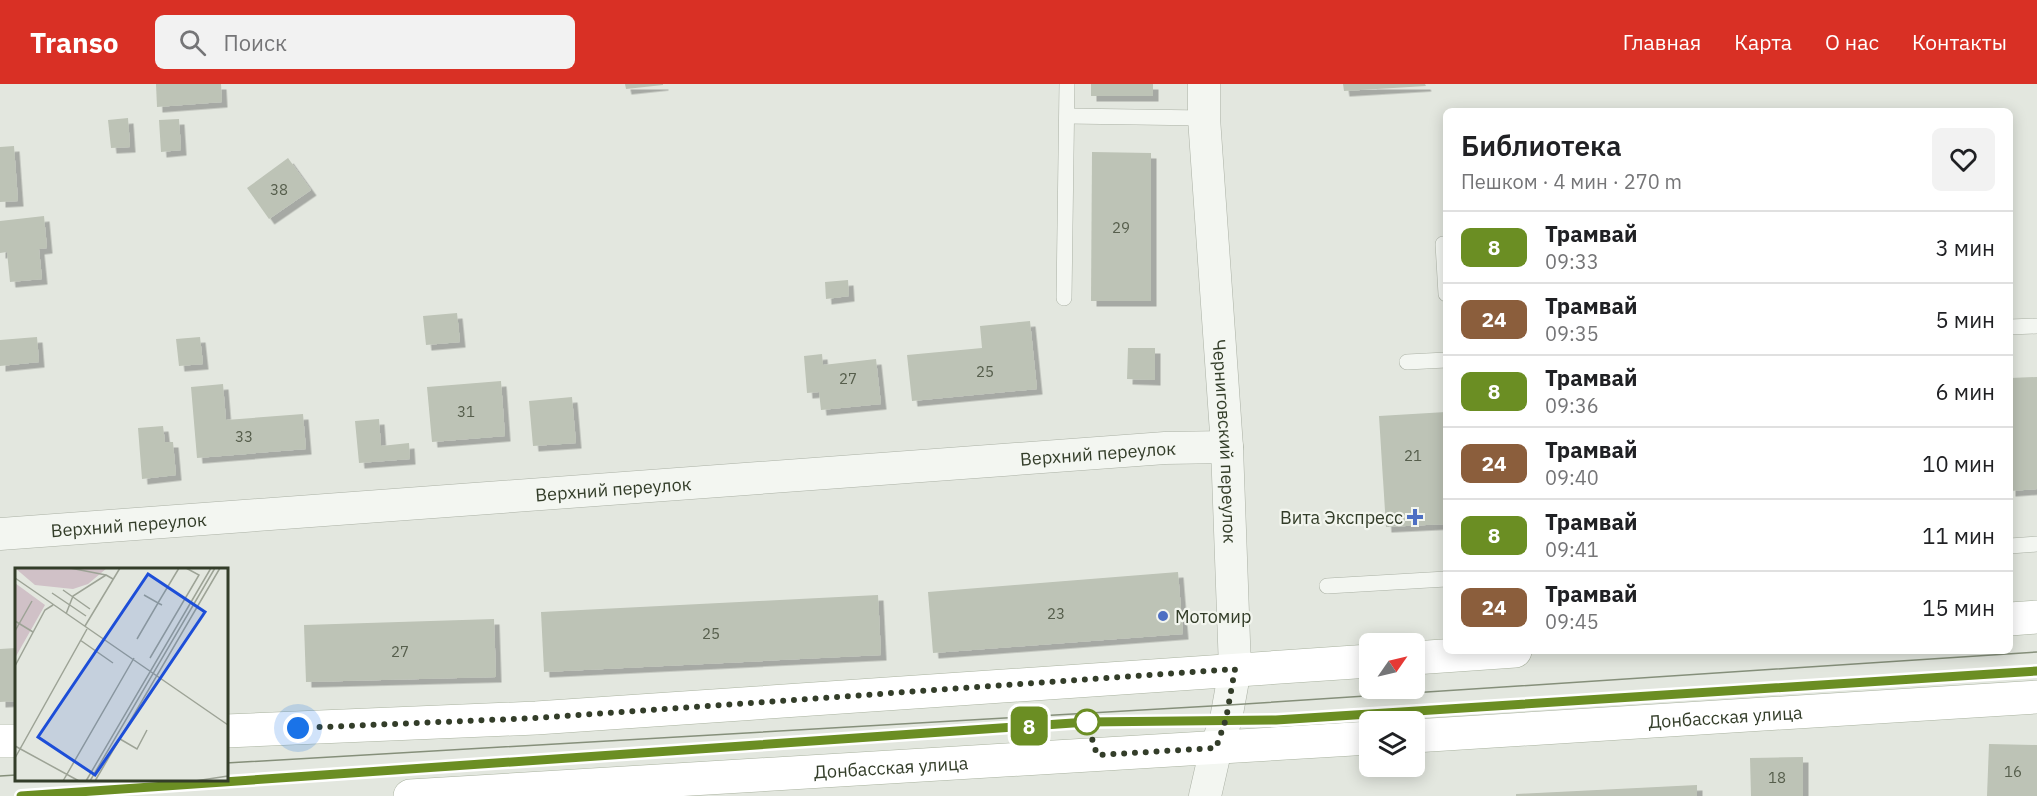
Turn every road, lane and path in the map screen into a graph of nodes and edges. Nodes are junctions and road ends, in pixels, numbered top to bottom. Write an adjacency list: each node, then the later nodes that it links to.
1 (1067, 84): 3 (lane)
2 (1204, 84): 4 (street, Черниговский переулок)
3 (1067, 116): 4 (lane); 5 (lane)
4 (1204, 118): 10 (street, Черниговский переулок)
5 (1064, 298)
6 (2037, 326): 7 (lane)
7 (2013, 327)
8 (1443, 360): 9 (lane)
9 (1407, 362)
10 (1227, 447): 11 (street, Верхний переулок); 21 (street, Черниговский переулок)
11 (0, 534)
12 (2037, 544): 13 (lane)
13 (2013, 546)
14 (1443, 579): 15 (lane)
15 (1327, 586)
16 (2037, 617): 17 (main road)
17 (2013, 619)
18 (1472, 654): 19 (main road)
19 (1425, 657)
20 (1359, 662): 21 (main road)
21 (1235, 669): 23 (main road); 26 (street, Черниговский переулок)
22 (2037, 697): 24 (main road, Донбасская улица)
23 (228, 731)
24 (1425, 735)
25 (1359, 739): 26 (main road, Донбасская улица)
26 (1216, 748): 27 (main road, Донбасская улица); 29 (street, Черниговский переулок)
27 (457, 795): 28 (main road, Донбасская улица)
28 (410, 796)
29 (1205, 796)

